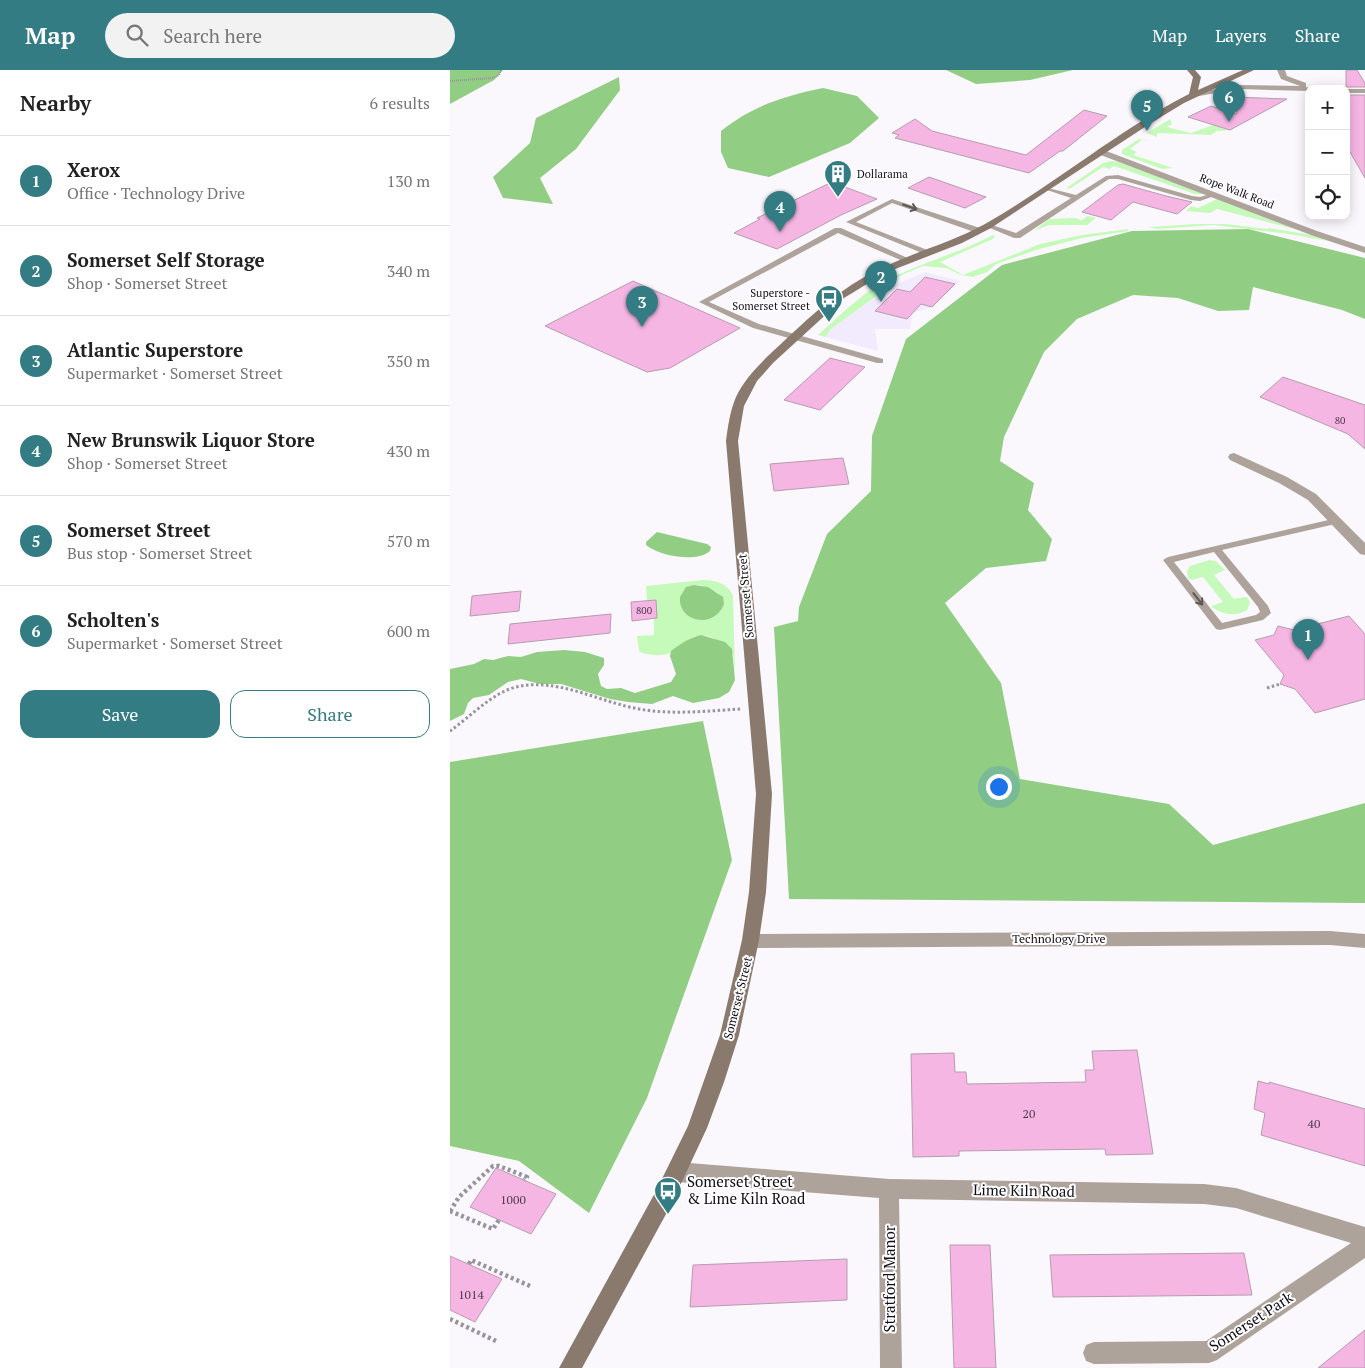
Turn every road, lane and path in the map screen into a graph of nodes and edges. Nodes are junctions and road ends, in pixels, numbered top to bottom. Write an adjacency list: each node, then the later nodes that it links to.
1 (501, 70): 7 (path)
2 (1191, 70): 13 (main road)
3 (1250, 70): 6 (main road, Somerset Street)
4 (1281, 70): 8 (street)
5 (1222, 71): 6 (main road)
6 (1237, 75): 9 (street); 13 (main road, Somerset Street)
7 (450, 81)
8 (1305, 85)
9 (1305, 88)
10 (1305, 89): 13 (street)
11 (1350, 91): 12 (street)
12 (1365, 91)
13 (1193, 95): 14 (main road, Somerset Street)
14 (1102, 152): 15 (main road, Somerset Street); 16 (street, Rope Walk Road)
15 (1046, 188): 17 (lane); 18 (main road, Somerset Street)
16 (1214, 195): 17 (lane); 19 (street, Rope Walk Road)
17 (1076, 197): 18 (lane)
18 (984, 228): 20 (main road, Somerset Street); 20 (lane, one-way to 18)
19 (1365, 250)
20 (927, 253): 21 (main road, Somerset Street)
21 (908, 260): 22 (main road, Somerset Street); 22 (lane)
22 (795, 337): 23 (lane); 30 (main road, Somerset Street)
23 (880, 361)
24 (1234, 457): 25 (street)
25 (1337, 521): 26 (lane); 27 (street)
26 (1216, 549): 26 (lane, one-way to 26)
27 (1365, 550)
28 (1280, 684): 29 (path)
29 (1267, 688)
30 (757, 708): 31 (path); 32 (main road, Somerset Street)
31 (450, 731)
32 (752, 941): 33 (street, Technology Drive); 34 (main road, Somerset Street)
33 (1365, 941)
34 (677, 1172): 36 (street, Lime Kiln Road); 46 (main road, Somerset Street)
35 (524, 1180): 37 (path)
36 (889, 1189): 39 (street, Lime Kiln Road); 47 (street, Stratford Manor)
37 (450, 1211): 38 (path)
38 (499, 1220)
39 (1365, 1237)
40 (1365, 1246): 45 (street, Somerset Park)
41 (469, 1264): 42 (path)
42 (530, 1286)
43 (450, 1319): 44 (path)
44 (498, 1342)
45 (1094, 1353)
46 (570, 1368)
47 (891, 1368)

